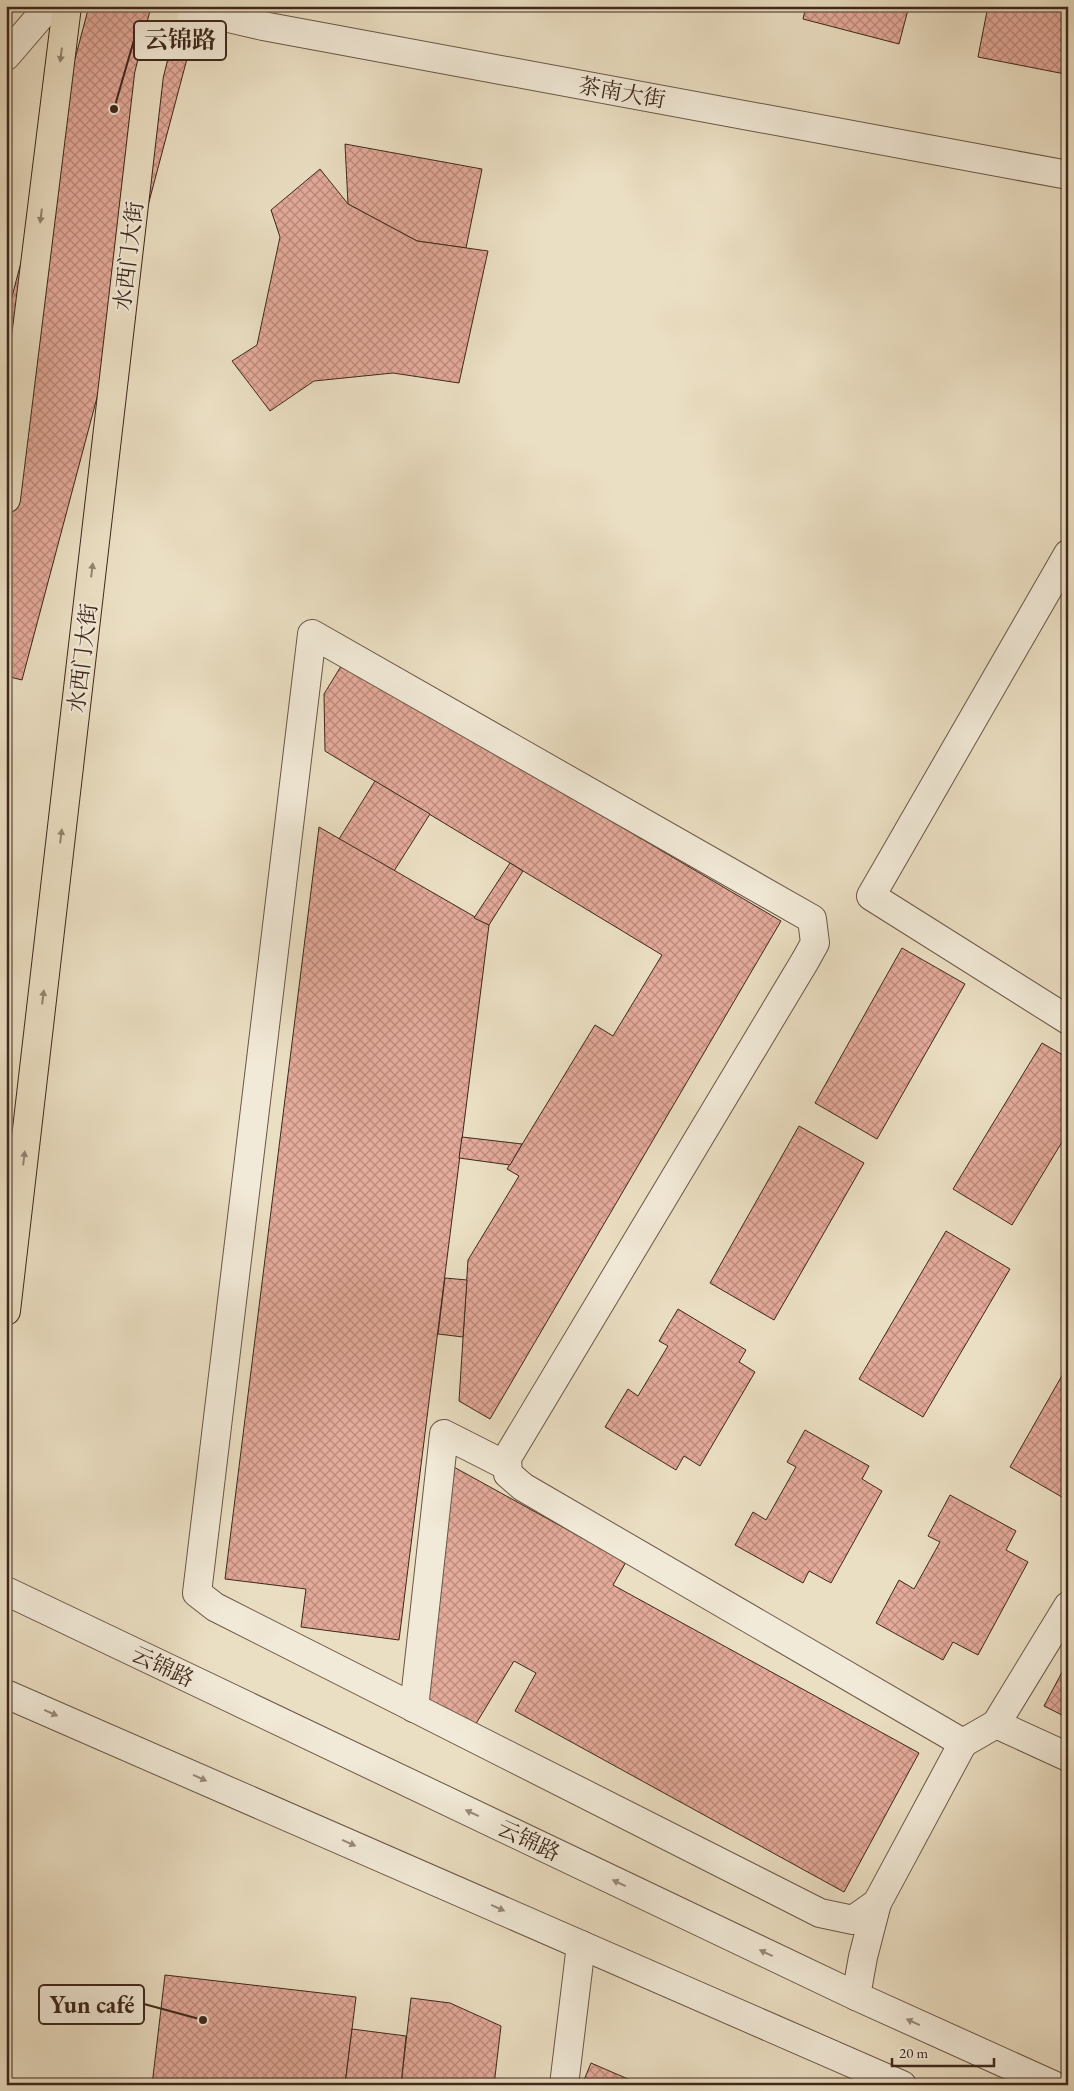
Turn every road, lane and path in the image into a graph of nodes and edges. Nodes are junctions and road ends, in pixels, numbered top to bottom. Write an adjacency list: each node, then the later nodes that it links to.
1 (49, 6): 5 (street)
2 (67, 6): 7 (main road, one-way to 7)
3 (166, 6): 11 (main road, 水西门大街, one-way to 3)
4 (176, 6): 6 (street, 茶南大街)
5 (6, 56)
6 (1068, 175)
7 (8, 462): 8 (main road)
8 (6, 499)
9 (1068, 554): 10 (street)
10 (1068, 1020)
11 (6, 1311)
12 (507, 1466): 16 (street); 16 (street); 18 (street)
13 (6, 1592): 22 (street, 云锦路, one-way to 13)
14 (1068, 1606): 17 (street)
15 (6, 1694): 21 (street, one-way to 21)
16 (414, 1708): 20 (street)
17 (996, 1724): 18 (street); 19 (street)
18 (963, 1742): 20 (street)
19 (1068, 1758)
20 (877, 1903): 22 (street)
21 (581, 1945): 23 (street); 24 (street)
22 (856, 1996): 25 (street, 云锦路, one-way to 22)
23 (564, 2085)
24 (902, 2085)
25 (1053, 2085)

